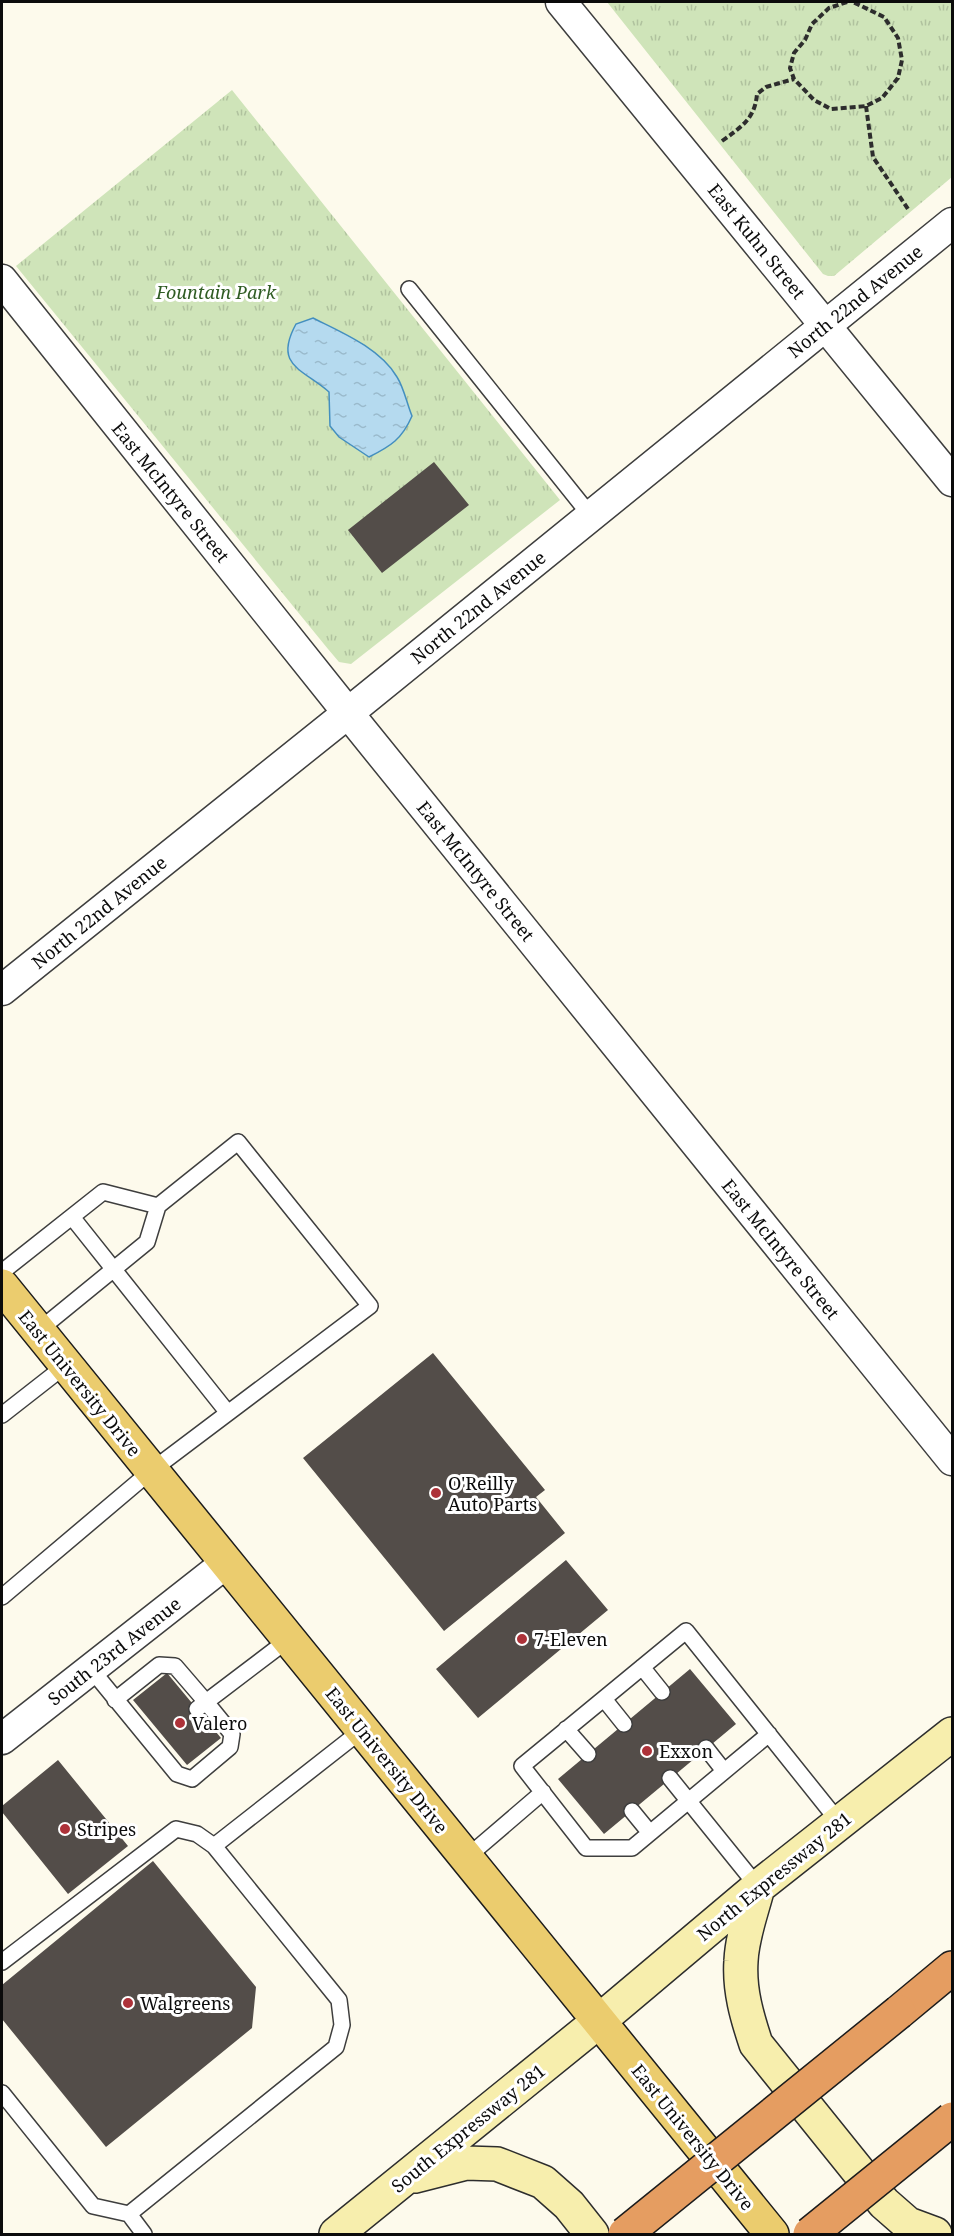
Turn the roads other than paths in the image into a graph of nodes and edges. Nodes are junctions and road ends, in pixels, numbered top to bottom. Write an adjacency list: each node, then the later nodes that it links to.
1 (561, 2): 5 (street, East Kuhn Street)
2 (952, 223): 5 (street, North 22nd Avenue)
3 (2, 280): 8 (street, East McIntyre Street)
4 (409, 289): 7 (lane)
5 (825, 324): 6 (street, East Kuhn Street); 7 (street, North 22nd Avenue)
6 (952, 482)
7 (590, 515): 8 (street, North 22nd Avenue)
8 (348, 713): 9 (street, North 22nd Avenue); 18 (street, East McIntyre Street)
9 (2, 990)
10 (158, 1206): 11 (lane); 12 (lane); 16 (lane)
11 (72, 1217): 12 (lane); 13 (lane)
12 (114, 1269): 14 (lane); 16 (lane)
13 (3, 1287): 14 (main road, East University Drive)
14 (38, 1331): 15 (main road, East University Drive)
15 (66, 1365): 17 (lane); 19 (main road, East University Drive)
16 (228, 1413): 19 (lane)
17 (2, 1415)
18 (952, 1460)
19 (151, 1471): 20 (main road, East University Drive); 21 (lane)
20 (226, 1563): 22 (main road, East University Drive); 24 (street, South 23rd Avenue)
21 (2, 1597)
22 (289, 1640): 28 (lane); 31 (main road, East University Drive)
23 (642, 1667): 25 (lane); 26 (lane); 32 (lane)
24 (91, 1669): 27 (lane); 34 (street, South 23rd Avenue)
25 (662, 1692)
26 (604, 1699): 29 (lane); 30 (lane)
27 (116, 1700): 28 (lane); 28 (lane)
28 (201, 1706)
29 (624, 1725)
30 (566, 1729): 36 (lane); 39 (lane)
31 (362, 1730): 44 (lane); 45 (main road, East University Drive)
32 (769, 1734): 37 (lane); 42 (lane)
33 (952, 1734): 42 (main road, North Expressway 281)
34 (2, 1739)
35 (706, 1749): 37 (lane)
36 (588, 1754)
37 (724, 1771): 40 (lane)
38 (670, 1778): 40 (lane)
39 (543, 1792): 43 (lane); 45 (lane)
40 (688, 1801): 43 (lane); 46 (lane)
41 (632, 1810): 43 (lane)
42 (839, 1822): 46 (main road, North Expressway 281)
43 (650, 1833)
44 (214, 1846): 47 (lane); 53 (lane)
45 (466, 1858): 49 (main road, East University Drive)
46 (758, 1887): 49 (main road, North Expressway 281); 60 (main road)
47 (2, 1962)
48 (952, 1968): 57 (highway, bridge)
49 (599, 2021): 52 (main road, South Expressway 281); 58 (main road, East University Drive)
50 (2, 2093): 53 (lane)
51 (952, 2119): 59 (highway, bridge)
52 (406, 2179): 55 (main road, South Expressway 281); 56 (main road)
53 (129, 2214): 54 (lane)
54 (144, 2235)
55 (336, 2235)
56 (592, 2235)
57 (626, 2235)
58 (772, 2235)
59 (810, 2235)
60 (935, 2235)

